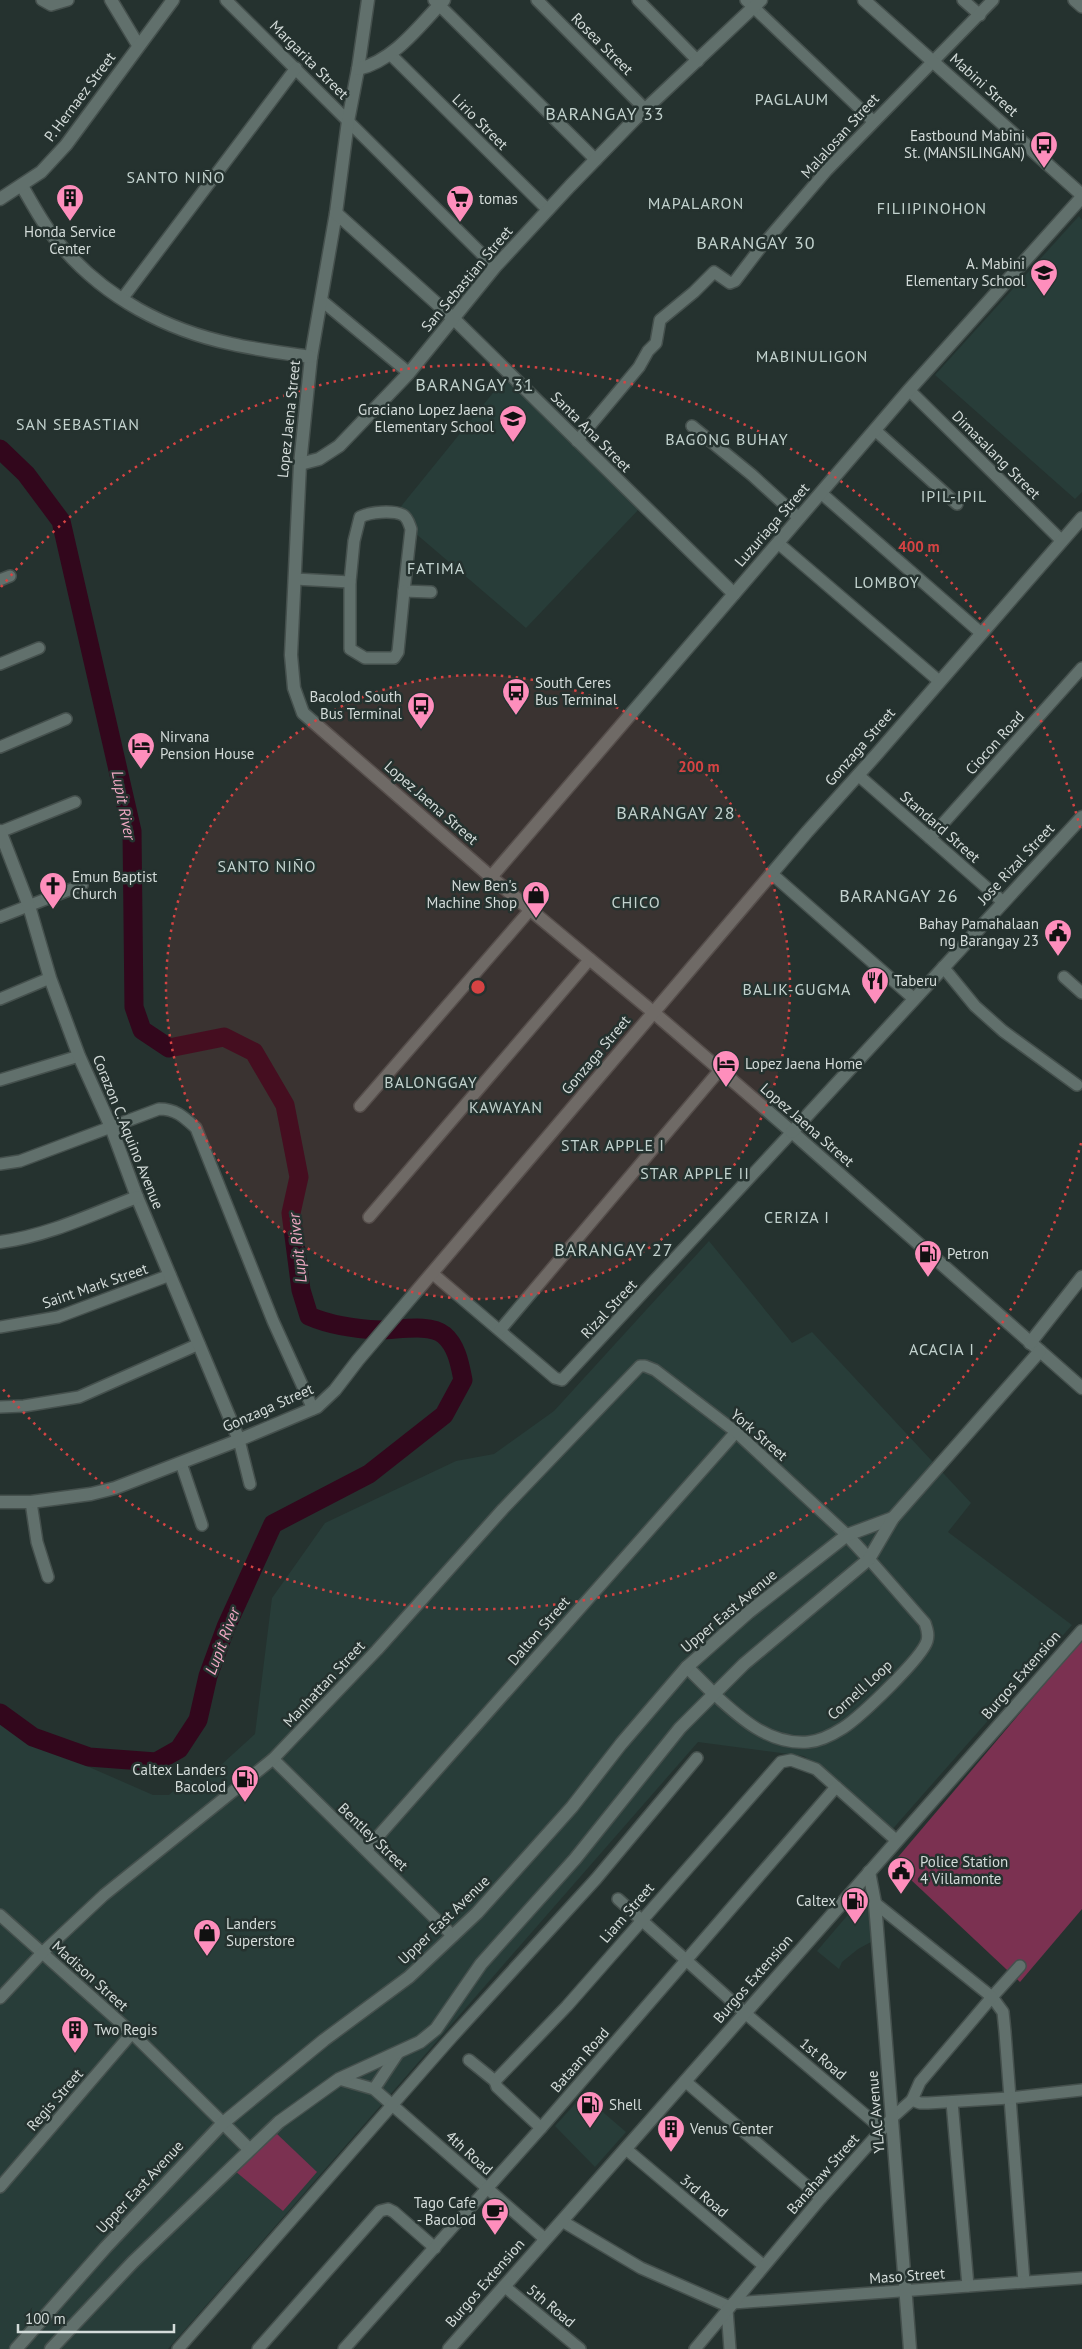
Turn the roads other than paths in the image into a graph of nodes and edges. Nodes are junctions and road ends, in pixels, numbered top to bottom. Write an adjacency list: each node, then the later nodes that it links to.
1 (42, 0): 2 (street)
2 (68, 0)
3 (111, 0): 17 (street)
4 (173, 0): 17 (street, P. Hernaez Street)
5 (226, 0): 21 (street, Margarita Street)
6 (368, 0): 22 (street, Lopez Jaena Street)
7 (537, 0): 23 (street, Rosea Street)
8 (638, 0): 19 (street)
9 (864, 0): 20 (street, Mabini Street)
10 (964, 0): 16 (street)
11 (993, 0): 16 (street, Malalosan Street)
12 (1074, 0): 15 (street)
13 (439, 2): 18 (street); 26 (street)
14 (754, 2): 19 (street, San Sebastian Street); 25 (street)
15 (1082, 7)
16 (980, 15): 20 (street, Malalosan Street)
17 (138, 45): 27 (street, P. Hernaez Street)
18 (390, 54): 22 (street); 30 (street, Lirio Street)
19 (698, 61): 23 (street, San Sebastian Street)
20 (933, 62): 25 (street, Malalosan Street); 28 (street, Mabini Street)
21 (296, 68): 24 (street, Margarita Street); 33 (street)
22 (358, 69): 24 (street, Lopez Jaena Street)
23 (645, 109): 26 (street, San Sebastian Street)
24 (348, 121): 31 (street, Lopez Jaena Street); 32 (street, Margarita Street)
25 (873, 121): 41 (street, Malalosan Street)
26 (596, 160): 30 (street, San Sebastian Street)
27 (22, 186): 29 (street, P. Hernaez Street); 33 (street)
28 (1082, 196): 38 (street, Luzuriaga Street)
29 (0, 199)
30 (548, 210): 32 (street, San Sebastian Street)
31 (336, 213): 34 (street, Lopez Jaena Street); 35 (street, Santa Ana Street)
32 (495, 267): 35 (street, San Sebastian Street)
33 (122, 299): 36 (street)
34 (321, 300): 36 (street, Lopez Jaena Street); 37 (street)
35 (454, 320): 37 (street, San Sebastian Street); 41 (street, Santa Ana Street)
36 (311, 357): 42 (street, Lopez Jaena Street)
37 (409, 373): 42 (street, San Sebastian Street)
38 (909, 390): 40 (street, Luzuriaga Street); 47 (street, Dimasalang Street)
39 (692, 426): 45 (street)
40 (875, 430): 43 (street, Luzuriaga Street); 44 (street)
41 (577, 441): 53 (street, Santa Ana Street)
42 (300, 464): 49 (street, Lopez Jaena Street)
43 (822, 493): 45 (street, Luzuriaga Street); 54 (street)
44 (957, 504)
45 (799, 518): 48 (street, Luzuriaga Street)
46 (1082, 518): 47 (street, Gonzaga Street)
47 (1062, 541): 54 (street, Gonzaga Street)
48 (778, 543): 53 (street, Luzuriaga Street); 58 (street)
49 (295, 579): 50 (street); 67 (street, Lopez Jaena Street)
50 (350, 582): 51 (street); 51 (street)
51 (404, 590): 52 (street)
52 (430, 592)
53 (734, 594): 67 (street, Luzuriaga Street)
54 (981, 633): 58 (street, Gonzaga Street)
55 (39, 648): 56 (street)
56 (0, 664)
57 (1082, 668): 65 (street, Ciocon Road)
58 (939, 681): 61 (street, Gonzaga Street)
59 (66, 719): 60 (street)
60 (0, 747)
61 (858, 775): 65 (street, Standard Street); 66 (street, Gonzaga Street)
62 (75, 802): 64 (street)
63 (1082, 817): 69 (street, Jose Rizal Street)
64 (0, 832): 70 (street, Corazon C. Aquino Avenue)
65 (930, 838): 69 (street, Standard Street)
66 (772, 874): 78 (street); 80 (street, Gonzaga Street)
67 (491, 876): 71 (street, Lopez Jaena Street)
68 (82, 885): 70 (street)
69 (1003, 902): 74 (street, Jose Rizal Street)
70 (28, 906): 72 (street); 76 (street, Corazon C. Aquino Avenue)
71 (531, 910): 73 (street, Lopez Jaena Street); 85 (street)
72 (0, 917)
73 (590, 959): 80 (street, Lopez Jaena Street); 90 (street)
74 (943, 967): 78 (street, Jose Rizal Street); 84 (street)
75 (1064, 977): 77 (street)
76 (50, 978): 79 (street); 81 (street, Corazon C. Aquino Avenue)
77 (1082, 993)
78 (913, 998): 87 (street, Jose Rizal Street)
79 (0, 999)
80 (653, 1012): 82 (street, Lopez Jaena Street); 92 (street, Gonzaga Street)
81 (79, 1056): 83 (street); 86 (street, Corazon C. Aquino Avenue)
82 (720, 1071): 87 (street, Lopez Jaena Street); 96 (street)
83 (0, 1080)
84 (1077, 1085)
85 (360, 1106)
86 (111, 1127): 88 (street); 89 (street, Corazon C. Aquino Avenue); 102 (street)
87 (792, 1132): 96 (street, Rizal Street); 98 (street, Lopez Jaena Street)
88 (0, 1164)
89 (137, 1198): 91 (street); 93 (street, Corazon C. Aquino Avenue)
90 (369, 1217)
91 (0, 1242)
92 (432, 1273): 96 (street, Rizal Street); 102 (street, Gonzaga Street)
93 (170, 1275): 95 (street, Saint Mark Street); 97 (street, Corazon C. Aquino Avenue)
94 (1082, 1277): 98 (street, Upper East Avenue)
95 (0, 1327)
96 (500, 1330)
97 (198, 1344): 101 (street); 104 (street, Corazon C. Aquino Avenue)
98 (1035, 1347): 100 (street, Lopez Jaena Street); 109 (street, Upper East Avenue)
99 (645, 1366): 103 (street, York Street); 118 (street, Manhattan Street)
100 (1082, 1388)
101 (0, 1407)
102 (313, 1409): 104 (street, Gonzaga Street)
103 (736, 1432): 111 (street, York Street); 121 (street, Dalton Street)
104 (239, 1440): 105 (street, Gonzaga Street); 106 (street)
105 (181, 1463): 108 (street, Gonzaga Street); 110 (street)
106 (250, 1484)
107 (0, 1502): 108 (street, Gonzaga Street)
108 (31, 1502): 113 (street)
109 (892, 1518): 111 (street, Upper East Avenue); 112 (street, Upper East Avenue)
110 (202, 1525)
111 (847, 1535): 112 (street); 115 (street, Upper East Avenue)
112 (869, 1559): 116 (street, Upper East Avenue); 116 (street, Cornell Loop)
113 (48, 1577)
114 (1082, 1630): 120 (street, Burgos Extension)
115 (687, 1667): 116 (street); 127 (street, Upper East Avenue)
116 (713, 1693): 135 (street, Upper East Avenue)
117 (697, 1758): 145 (street)
118 (273, 1759): 121 (street, Bentley Street); 128 (street, Manhattan Street)
119 (836, 1788): 120 (street, Liam Street); 126 (street, Liam Street); 129 (street, Bataan Road)
120 (897, 1841): 122 (street, Burgos Extension)
121 (366, 1850): 127 (street, Bentley Street)
122 (869, 1872): 124 (street, YLAC Avenue); 133 (street, Burgos Extension)
123 (618, 1899): 126 (street, 1st Road)
124 (874, 1903): 131 (street); 146 (street, YLAC Avenue)
125 (0, 1915): 128 (street, Madison Street)
126 (641, 1920): 129 (street, 1st Road); 138 (street, Liam Street)
127 (453, 1936): 147 (street, Upper East Avenue)
128 (42, 1953): 132 (street, Manhattan Street); 134 (street, Madison Street)
129 (687, 1961): 133 (street, 1st Road); 148 (street, Bataan Road)
130 (1020, 1966): 131 (street, Banahaw Street)
131 (992, 1997): 142 (street); 143 (street, Banahaw Street)
132 (0, 1998)
133 (745, 2013): 139 (street, Burgos Extension); 149 (street, 1st Road)
134 (132, 2033): 147 (street, Madison Street); 152 (street, Regis Street)
135 (398, 2053): 137 (street, Upper East Avenue); 140 (street)
136 (469, 2060): 138 (street)
137 (339, 2078): 140 (street, 4th Road); 150 (street, Upper East Avenue)
138 (495, 2081): 148 (street)
139 (686, 2081): 151 (street, Burgos Extension); 154 (street)
140 (374, 2089): 145 (street, 4th Road)
141 (1082, 2090): 142 (street)
142 (1009, 2098): 144 (street); 160 (street)
143 (912, 2100): 144 (street); 146 (street, Banahaw Street)
144 (952, 2102): 162 (street)
145 (392, 2105): 153 (street, 4th Road); 167 (street)
146 (893, 2117): 149 (street, Banahaw Street); 163 (street, YLAC Avenue)
147 (223, 2123): 150 (street); 165 (street, Upper East Avenue)
148 (541, 2128): 153 (street, Bataan Road)
149 (882, 2129): 154 (street, Banahaw Street)
150 (249, 2148): 166 (street, Upper East Avenue)
151 (626, 2149): 155 (street, Burgos Extension); 158 (street, 3rd Road)
152 (0, 2187)
153 (486, 2189): 156 (street, 4th Road); 157 (street, Bataan Road)
154 (822, 2198): 158 (street, Banahaw Street)
155 (562, 2221): 156 (street, Burgos Extension); 164 (street)
156 (545, 2239): 161 (street, Burgos Extension)
157 (435, 2248): 168 (street); 169 (street, Bataan Road)
158 (763, 2265): 164 (street, Banahaw Street)
159 (1082, 2278): 160 (street, Maso Street)
160 (1024, 2282): 162 (street, Maso Street)
161 (504, 2286): 170 (street, Burgos Extension); 171 (street, 5th Road)
162 (968, 2286): 163 (street, Maso Street)
163 (906, 2291): 164 (street, Maso Street); 174 (street, YLAC Avenue)
164 (730, 2307): 172 (street, Banahaw Street); 173 (street)
165 (16, 2349)
166 (51, 2349)
167 (178, 2349)
168 (258, 2349)
169 (344, 2349)
170 (449, 2349)
171 (580, 2349)
172 (695, 2349)
173 (730, 2349)
174 (910, 2349)

